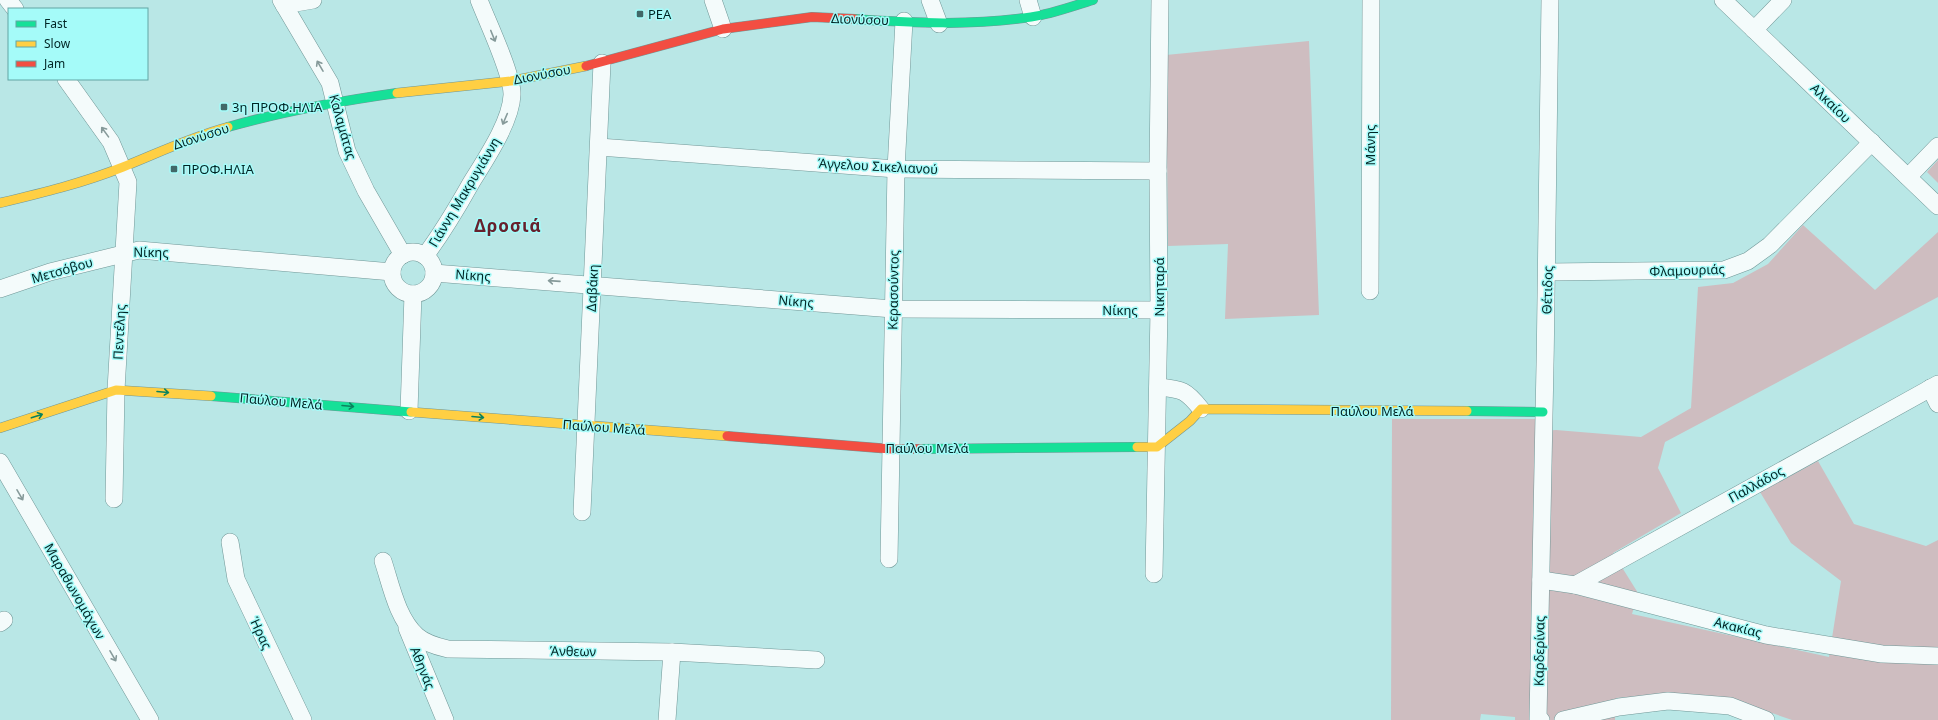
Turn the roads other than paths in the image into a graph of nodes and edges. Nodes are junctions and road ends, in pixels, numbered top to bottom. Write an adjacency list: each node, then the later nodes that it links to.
1 (313, 0): 12 (street)
2 (479, 0): 20 (street, one-way to 20)
3 (712, 0): 16 (street)
4 (930, 0): 15 (street)
5 (1028, 0): 13 (street)
6 (1093, 0): 13 (street, Διονύσου)
7 (1160, 0): 27 (street, Νικηταρά)
8 (1371, 0): 39 (street, Μάνης)
9 (1550, 0): 36 (street, Θέτιδος)
10 (1723, 0): 17 (street, Αλκαίου)
11 (1783, 0): 17 (street)
12 (283, 3): 21 (street, Καλαμάτας, one-way to 12)
13 (1034, 17): 15 (street, Διονύσου)
14 (904, 21): 15 (street, Διονύσου); 16 (street, Διονύσου); 26 (street, Κερασούντος)
15 (939, 24)
16 (723, 28): 18 (street, Διονύσου)
17 (1754, 30): 22 (street, Αλκαίου)
18 (602, 63): 20 (street, Διονύσου); 24 (street, Δαβάκη)
19 (67, 80): 25 (street, Πεντέλης, one-way to 19)
20 (511, 81): 21 (street, Διονύσου); 33 (street, Γιάννη Μακρυγιάννη, one-way to 33)
21 (334, 102): 25 (street, Διονύσου); 32 (street, Καλαμάτας)
22 (1872, 142): 28 (street, Αλκαίου); 36 (street, Φλαμουριάς)
23 (1938, 146): 28 (street)
24 (599, 147): 26 (street, Άγγελου Σικελιανού); 37 (street, Δαβάκη)
25 (123, 166): 29 (street, Διονύσου); 31 (street, Πεντέλης)
26 (896, 169): 27 (street, Άγγελου Σικελιανού); 41 (street, Κερασούντος)
27 (1158, 171): 42 (street, Νικηταρά)
28 (1908, 177): 30 (street, Αλκαίου)
29 (0, 203)
30 (1938, 206)
31 (124, 253): 34 (street, Νίκης); 38 (street, Μετσόβου); 45 (street, Πεντέλης)
32 (403, 255): 33 (street); 34 (street)
33 (426, 256): 35 (street)
34 (392, 272): 40 (street)
35 (434, 272): 37 (street, Νίκης, one-way to 35); 40 (street)
36 (1548, 272): 49 (street, Θέτιδος)
37 (593, 284): 41 (street, Νίκης); 50 (street, Δαβάκη)
38 (0, 289)
39 (1370, 291)
40 (413, 294): 48 (street)
41 (893, 308): 42 (street, Νίκης); 53 (street, Κερασούντος)
42 (1159, 310): 44 (street, Νικηταρά)
43 (1934, 386): 46 (street); 62 (street, Παλλάδος)
44 (1158, 387): 47 (street); 52 (street, Νικηταρά)
45 (116, 390): 48 (street, Παύλου Μελά, one-way to 48); 51 (street, Παύλου Μελά, one-way to 45); 55 (street, Πεντέλης)
46 (1938, 404)
47 (1201, 409): 49 (street, Παύλου Μελά); 52 (street)
48 (408, 411): 50 (street, Παύλου Μελά, one-way to 50)
49 (1543, 412): 61 (street, Θέτιδος)
50 (586, 426): 53 (street, Παύλου Μελά); 56 (street, Δαβάκη)
51 (0, 428)
52 (1157, 447): 53 (street, Παύλου Μελά); 60 (street, Νικηταρά)
53 (891, 449): 58 (street, Κερασούντος)
54 (0, 462): 67 (street, Μαραθωνομάχων, one-way to 67)
55 (114, 499)
56 (582, 512)
57 (230, 542): 68 (street, Ήρας)
58 (889, 559)
59 (383, 560): 63 (street, Άνθεων)
60 (1154, 574)
61 (1541, 580): 62 (street, Ακακίας); 71 (street, Καρδερίνας)
62 (1575, 585): 65 (street, Ακακίας)
63 (402, 615): 64 (street, Άνθεων); 69 (street, Αθηνάς)
64 (672, 652): 66 (street, Άνθεων); 70 (street)
65 (1938, 656)
66 (816, 660)
67 (150, 720)
68 (303, 720)
69 (445, 720)
70 (667, 720)
71 (1539, 720)
72 (1563, 720): 73 (street)
73 (1766, 720)

